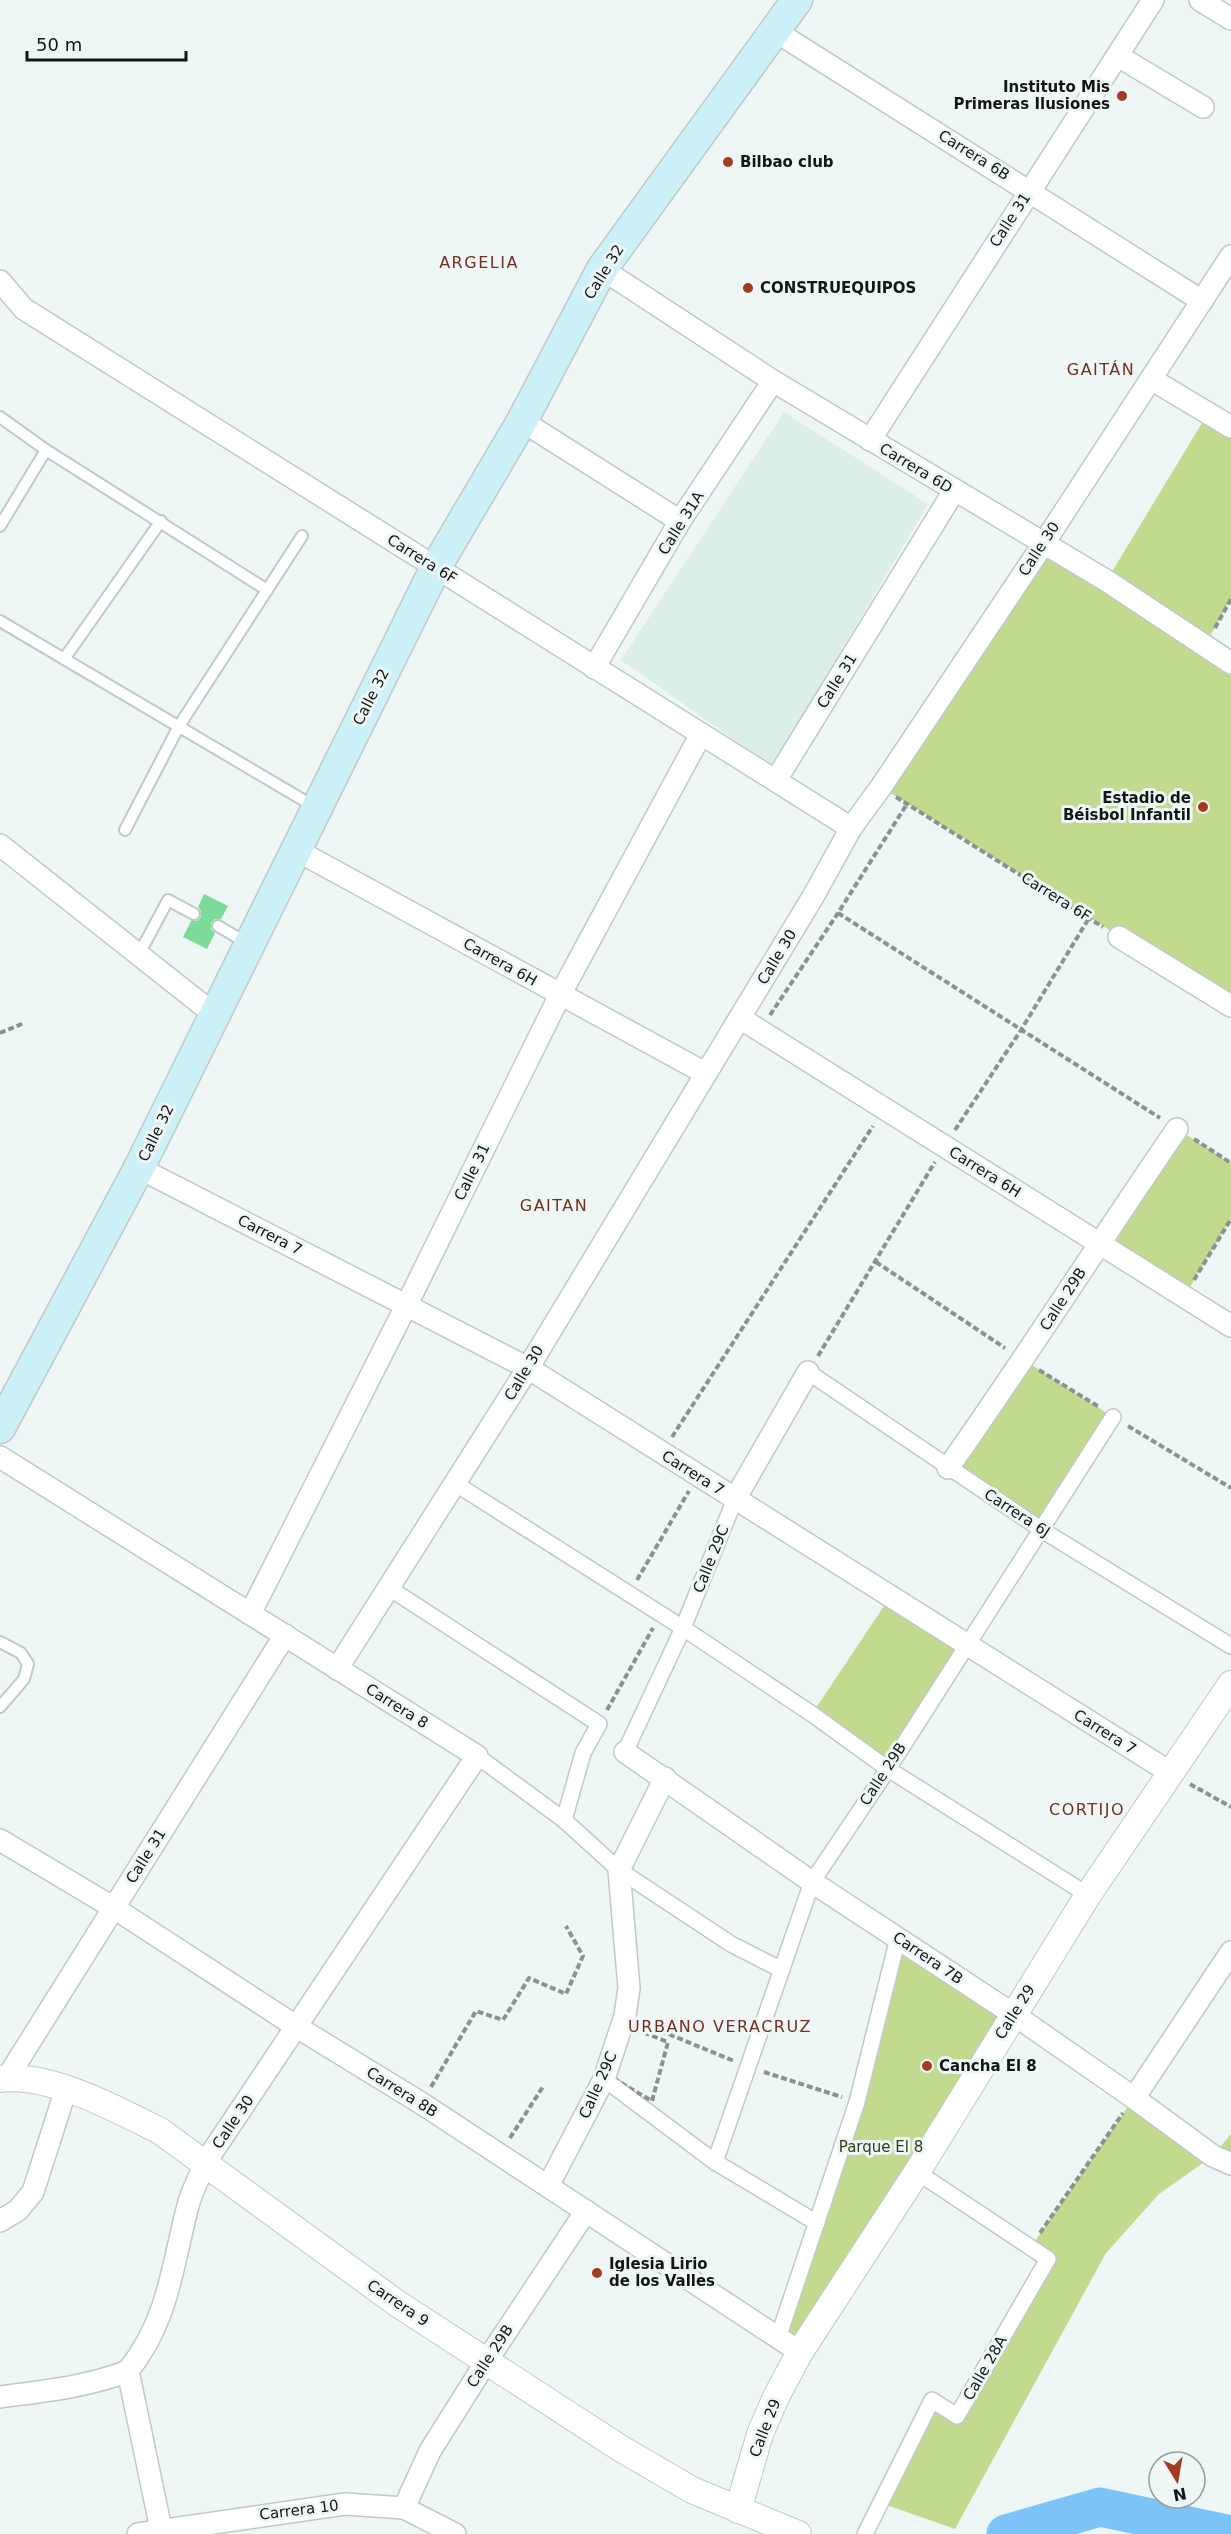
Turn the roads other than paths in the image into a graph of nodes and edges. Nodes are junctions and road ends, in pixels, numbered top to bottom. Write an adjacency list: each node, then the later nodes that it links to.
1 (797, 0): 5 (main road, Calle 32)
2 (1153, 0): 6 (street, Calle 31)
3 (1200, 0): 4 (street)
4 (1231, 20)
5 (775, 31): 8 (street, Carrera 6B); 10 (main road, Calle 32)
6 (1118, 56): 7 (street); 8 (street, Calle 31)
7 (1203, 107)
8 (1029, 190): 12 (street, Carrera 6B); 18 (street, Calle 31)
9 (1231, 256): 12 (street, Calle 30)
10 (603, 269): 14 (street, Carrera 6D); 16 (main road, Calle 32)
11 (0, 281): 26 (street, Carrera 6F)
12 (1202, 301): 13 (street, Calle 30)
13 (1150, 379): 17 (street); 25 (street, Calle 30)
14 (773, 381): 18 (street, Carrera 6D); 22 (street, Calle 31A)
15 (0, 417): 19 (lane)
16 (522, 421): 22 (street); 26 (main road, Calle 32)
17 (1231, 427)
18 (870, 440): 20 (street, Carrera 6D)
19 (46, 450): 21 (lane); 23 (lane)
20 (954, 490): 25 (street, Carrera 6D); 34 (street, Calle 31)
21 (161, 521): 27 (lane); 29 (lane)
22 (680, 521): 31 (street, Calle 31A)
23 (0, 526)
24 (302, 536): 27 (lane)
25 (1044, 543): 30 (street, Carrera 6D); 36 (street, Calle 30)
26 (436, 567): 31 (street, Carrera 6F); 35 (main road, Calle 32)
27 (267, 590): 32 (lane)
28 (0, 621): 29 (lane)
29 (64, 659): 32 (lane)
30 (1231, 663)
31 (594, 668): 33 (street, Carrera 6F)
32 (179, 726): 35 (lane); 37 (lane)
33 (701, 734): 34 (street, Carrera 6F); 45 (street, Calle 31)
34 (776, 780): 36 (street, Carrera 6F)
35 (315, 808): 39 (main road, Calle 32)
36 (851, 828): 48 (street, Calle 30)
37 (125, 830)
38 (0, 845): 44 (street)
39 (296, 850): 43 (main road, Calle 32); 45 (street, Carrera 6H)
40 (194, 914): 44 (lane)
41 (218, 926): 43 (lane)
42 (1119, 937): 46 (street)
43 (250, 944): 47 (main road, Calle 32)
44 (138, 957): 47 (street)
45 (560, 995): 49 (street, Carrera 6H); 53 (street, Calle 31)
46 (1231, 1006)
47 (215, 1015): 51 (main road, Calle 32)
48 (740, 1018): 49 (street, Calle 30); 52 (street, Carrera 6H)
49 (705, 1073): 55 (street, Calle 30)
50 (1177, 1128): 52 (street, Calle 29B)
51 (139, 1168): 53 (street, Carrera 7); 58 (main road, Calle 32)
52 (1099, 1243): 54 (street, Carrera 6H); 60 (street, Calle 29B)
53 (406, 1306): 55 (street, Carrera 7); 65 (street, Calle 31)
54 (1231, 1326)
55 (528, 1368): 61 (street, Calle 30); 62 (street, Carrera 7)
56 (808, 1372): 60 (street, Carrera 6J); 62 (street, Calle 29C)
57 (1113, 1417): 63 (street, Calle 29B)
58 (0, 1428)
59 (0, 1457): 65 (street, Carrera 8)
60 (948, 1468): 63 (street, Carrera 6J)
61 (456, 1484): 64 (street, Calle 30); 66 (street)
62 (730, 1496): 66 (street, Calle 29C); 69 (street, Carrera 7)
63 (1042, 1530): 69 (street, Calle 29B); 70 (street, Carrera 6J)
64 (389, 1588): 71 (street, Calle 30); 79 (street)
65 (250, 1614): 67 (street, Carrera 8)
66 (683, 1628): 74 (street, Calle 29C); 76 (street)
67 (285, 1635): 71 (street, Carrera 8); 84 (street, Calle 31)
68 (0, 1642): 73 (lane)
69 (966, 1645): 76 (street, Calle 29B); 77 (street, Carrera 7)
70 (1231, 1646)
71 (337, 1669): 75 (street, Carrera 8)
72 (1231, 1684): 77 (street, Calle 29)
73 (0, 1707)
74 (625, 1752): 78 (street, Carrera 7B)
75 (477, 1756): 79 (street, Carrera 8); 89 (street, Calle 30)
76 (888, 1769): 82 (street, Calle 29B); 83 (street)
77 (1171, 1773): 83 (street, Calle 29)
78 (665, 1778): 81 (street); 82 (street, Carrera 7B)
79 (564, 1820): 81 (street, Carrera 8)
80 (0, 1840): 84 (street, Carrera 8B)
81 (619, 1870): 87 (street, Carrera 8); 90 (street, Calle 29C)
82 (812, 1882): 85 (street, Carrera 7B); 87 (street, Calle 29B)
83 (1088, 1895): 88 (street, Calle 29)
84 (114, 1908): 89 (street, Carrera 8B); 91 (street, Calle 31)
85 (898, 1938): 88 (street, Carrera 7B); 101 (street)
86 (1231, 1952): 93 (street)
87 (782, 1970): 94 (street, Calle 29B)
88 (1013, 2014): 93 (street, Carrera 7B); 97 (street, Calle 29)
89 (297, 2028): 95 (street, Calle 30); 98 (street, Carrera 8B)
90 (608, 2078): 94 (street); 98 (street, Calle 29C)
91 (4, 2079): 92 (street, Carrera 9)
92 (66, 2089): 95 (street, Carrera 9); 100 (street)
93 (1134, 2097): 96 (street, Carrera 7B)
94 (715, 2162): 101 (street)
95 (205, 2163): 104 (street, Carrera 9); 105 (street, Calle 30)
96 (1231, 2164)
97 (917, 2172): 103 (street, Calle 29); 113 (street, Calle 28A)
98 (545, 2183): 99 (street, Carrera 8B)
99 (586, 2211): 102 (street, Carrera 8B); 104 (street, Calle 29B)
100 (0, 2221)
101 (817, 2223): 102 (street)
102 (778, 2338): 103 (street, Carrera 8B)
103 (800, 2352): 108 (street, Calle 29)
104 (486, 2362): 107 (street, Calle 29B); 108 (street, Carrera 9)
105 (128, 2371): 106 (street); 109 (street)
106 (0, 2397)
107 (404, 2508): 109 (street, Carrera 10); 111 (street, Carrera 10)
108 (738, 2510): 112 (street, Carrera 9)
109 (161, 2532): 110 (street, Carrera 10)
110 (138, 2534)
111 (455, 2534)
112 (798, 2534)
113 (865, 2534)

